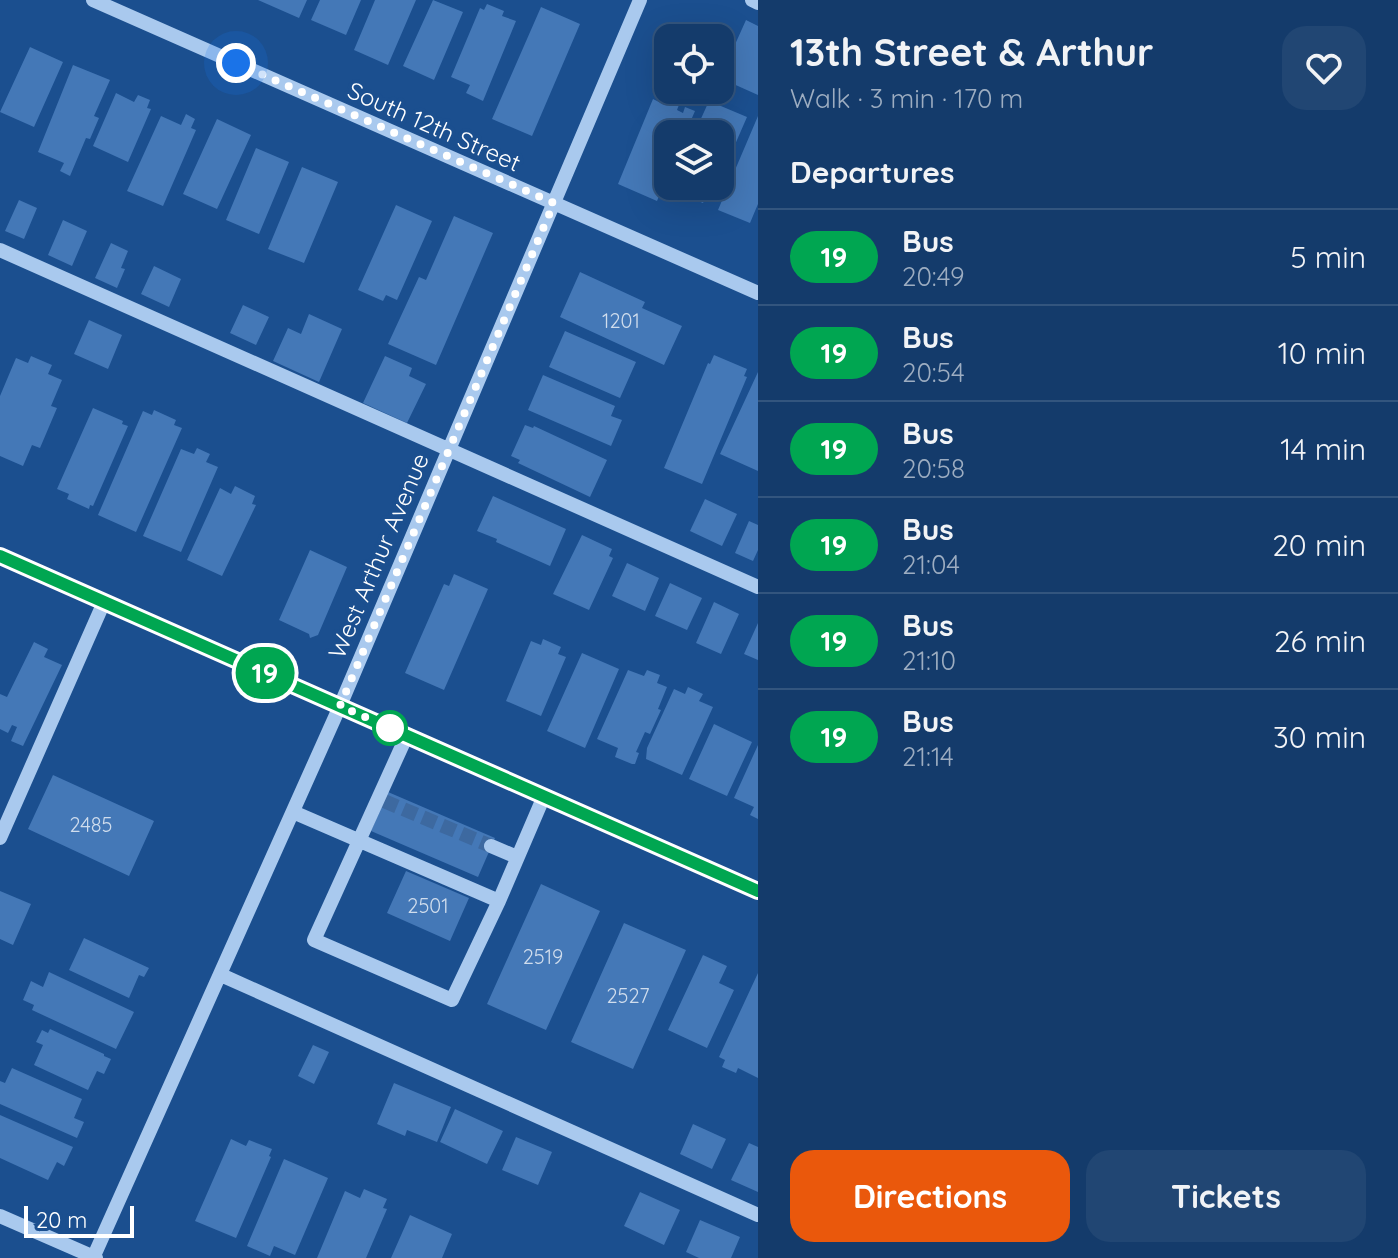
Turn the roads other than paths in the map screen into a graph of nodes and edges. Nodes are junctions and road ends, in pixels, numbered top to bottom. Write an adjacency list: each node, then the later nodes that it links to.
1 (93, 0): 5 (street, South 12th Street)
2 (640, 0): 5 (street, West Arthur Avenue)
3 (752, 0): 4 (street)
4 (758, 3)
5 (554, 203): 7 (street, South 12th Street); 8 (street, West Arthur Avenue)
6 (0, 250): 8 (street)
7 (758, 293)
8 (448, 449): 10 (street); 12 (street, West Arthur Avenue)
9 (0, 556): 11 (street)
10 (758, 587)
11 (104, 602): 12 (street); 16 (street)
12 (340, 706): 13 (street); 15 (street, West Arthur Avenue)
13 (407, 735): 14 (street); 17 (street)
14 (544, 796): 19 (street); 20 (street)
15 (293, 812): 17 (street); 22 (street, West Arthur Avenue)
16 (0, 838)
17 (360, 840): 21 (street); 21 (street)
18 (491, 846): 19 (street)
19 (517, 857): 21 (street)
20 (758, 891)
21 (499, 901)
22 (221, 975): 23 (street); 25 (street, West Arthur Avenue)
23 (758, 1215)
24 (0, 1216): 25 (street)
25 (95, 1258)

